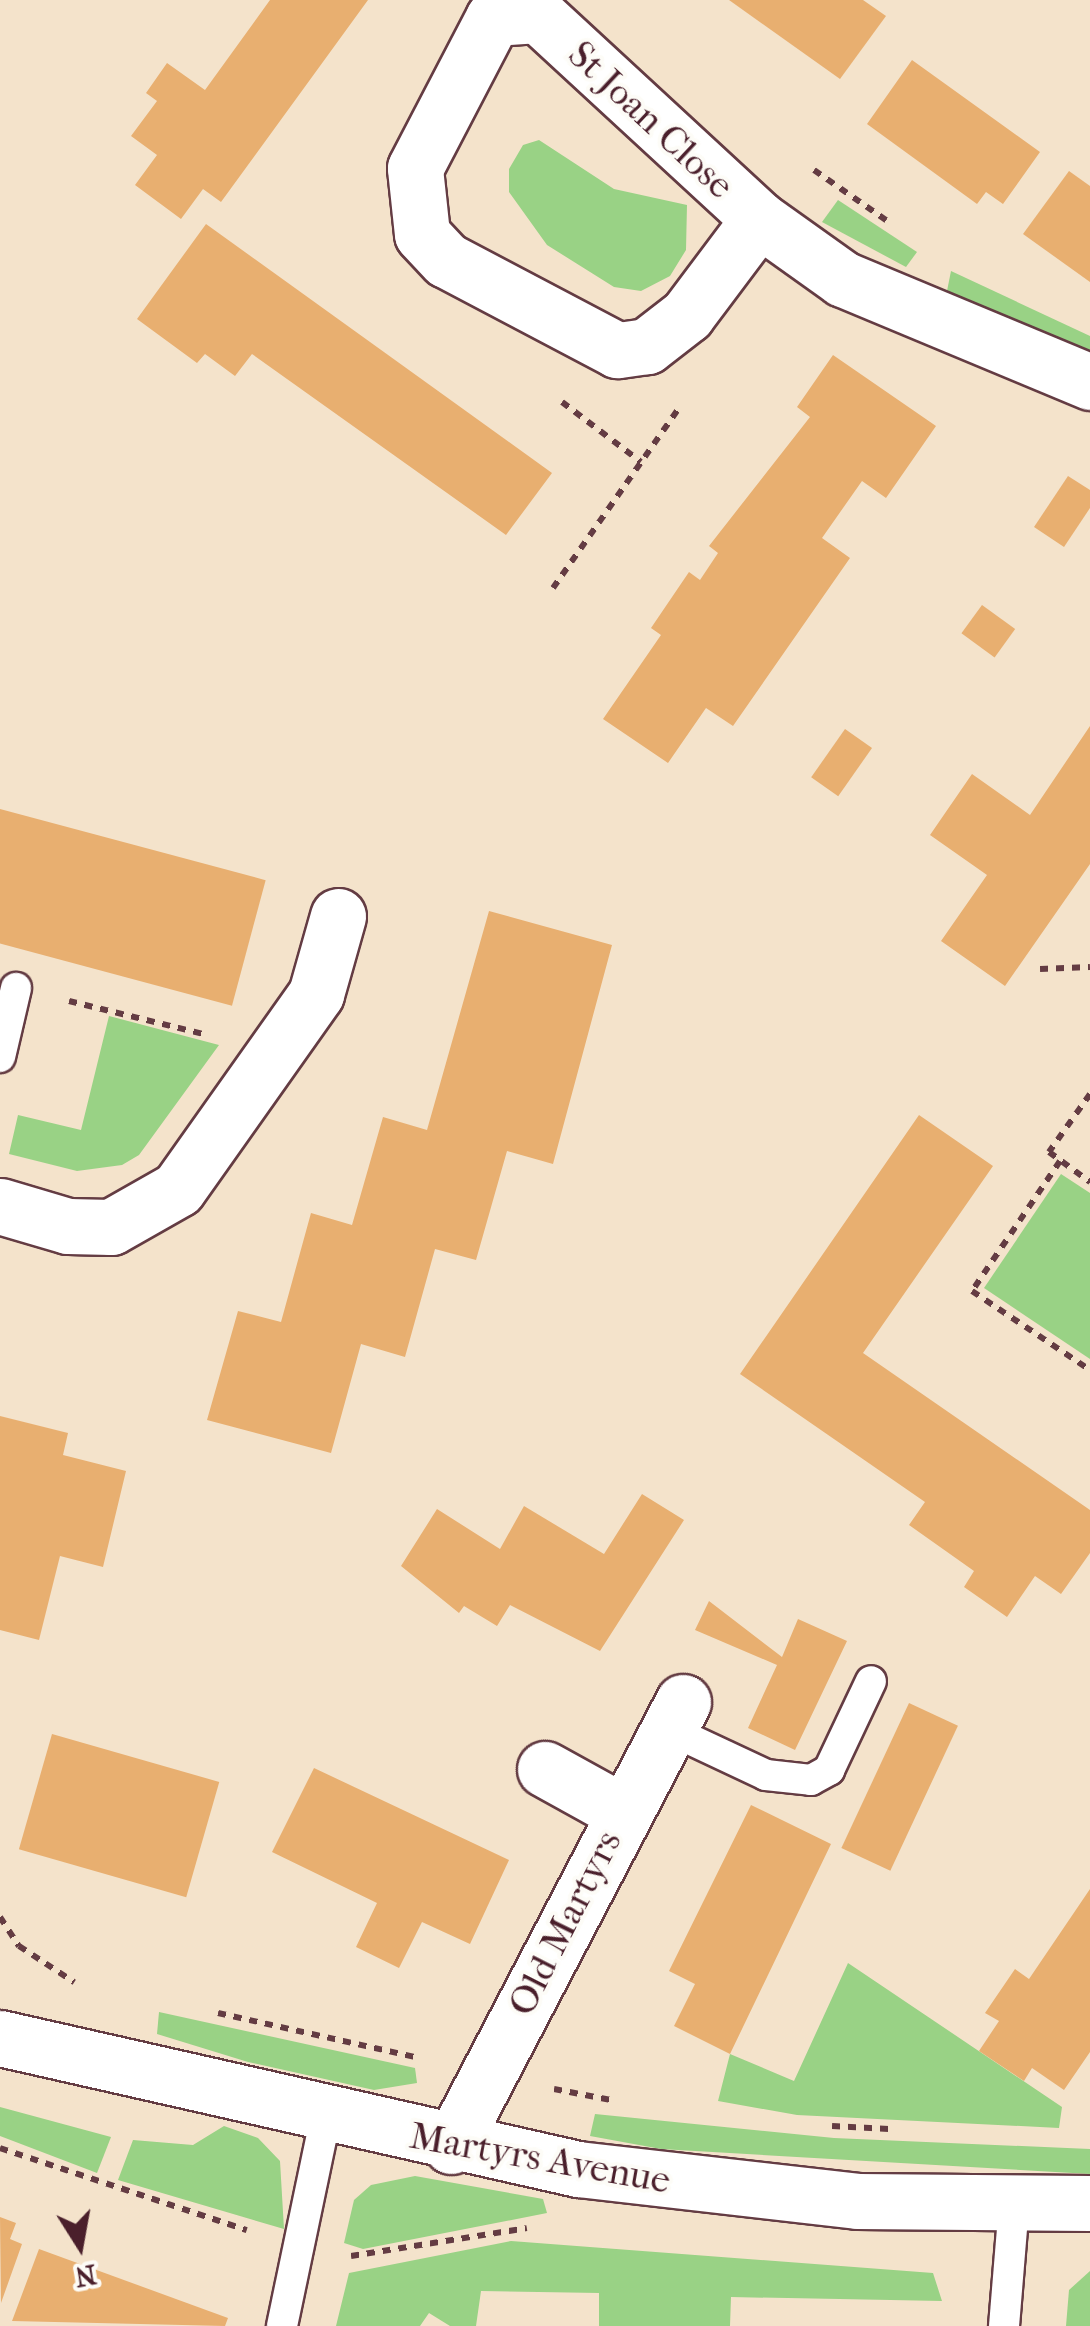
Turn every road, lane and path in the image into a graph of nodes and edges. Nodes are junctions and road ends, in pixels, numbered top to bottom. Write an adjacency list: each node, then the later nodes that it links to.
1 (795, 156): 3 (path)
2 (759, 219): 2 (street, St Joan Close); 4 (street, St Joan Close)
3 (905, 233)
4 (1090, 382)
5 (693, 387): 6 (path)
6 (553, 588)
7 (338, 916): 11 (street)
8 (1090, 966): 9 (path)
9 (1040, 968)
10 (16, 988): 11 (path); 12 (lane)
11 (276, 1052): 16 (street)
12 (0, 1057)
13 (1090, 1094): 14 (path)
14 (1060, 1161): 15 (path); 17 (path)
15 (1090, 1182)
16 (0, 1206)
17 (1090, 1370)
18 (871, 1681): 19 (lane)
19 (676, 1716): 21 (street, Old Martyrs)
20 (545, 1768): 21 (street)
21 (623, 1812): 24 (street, Old Martyrs)
22 (0, 2038): 23 (street, Martyrs Avenue)
23 (326, 2116): 24 (street, Martyrs Avenue); 27 (lane)
24 (451, 2146): 26 (street, Martyrs Avenue)
25 (1090, 2203): 26 (street, Martyrs Avenue)
26 (1014, 2205): 28 (lane)
27 (282, 2326)
28 (1004, 2326)

